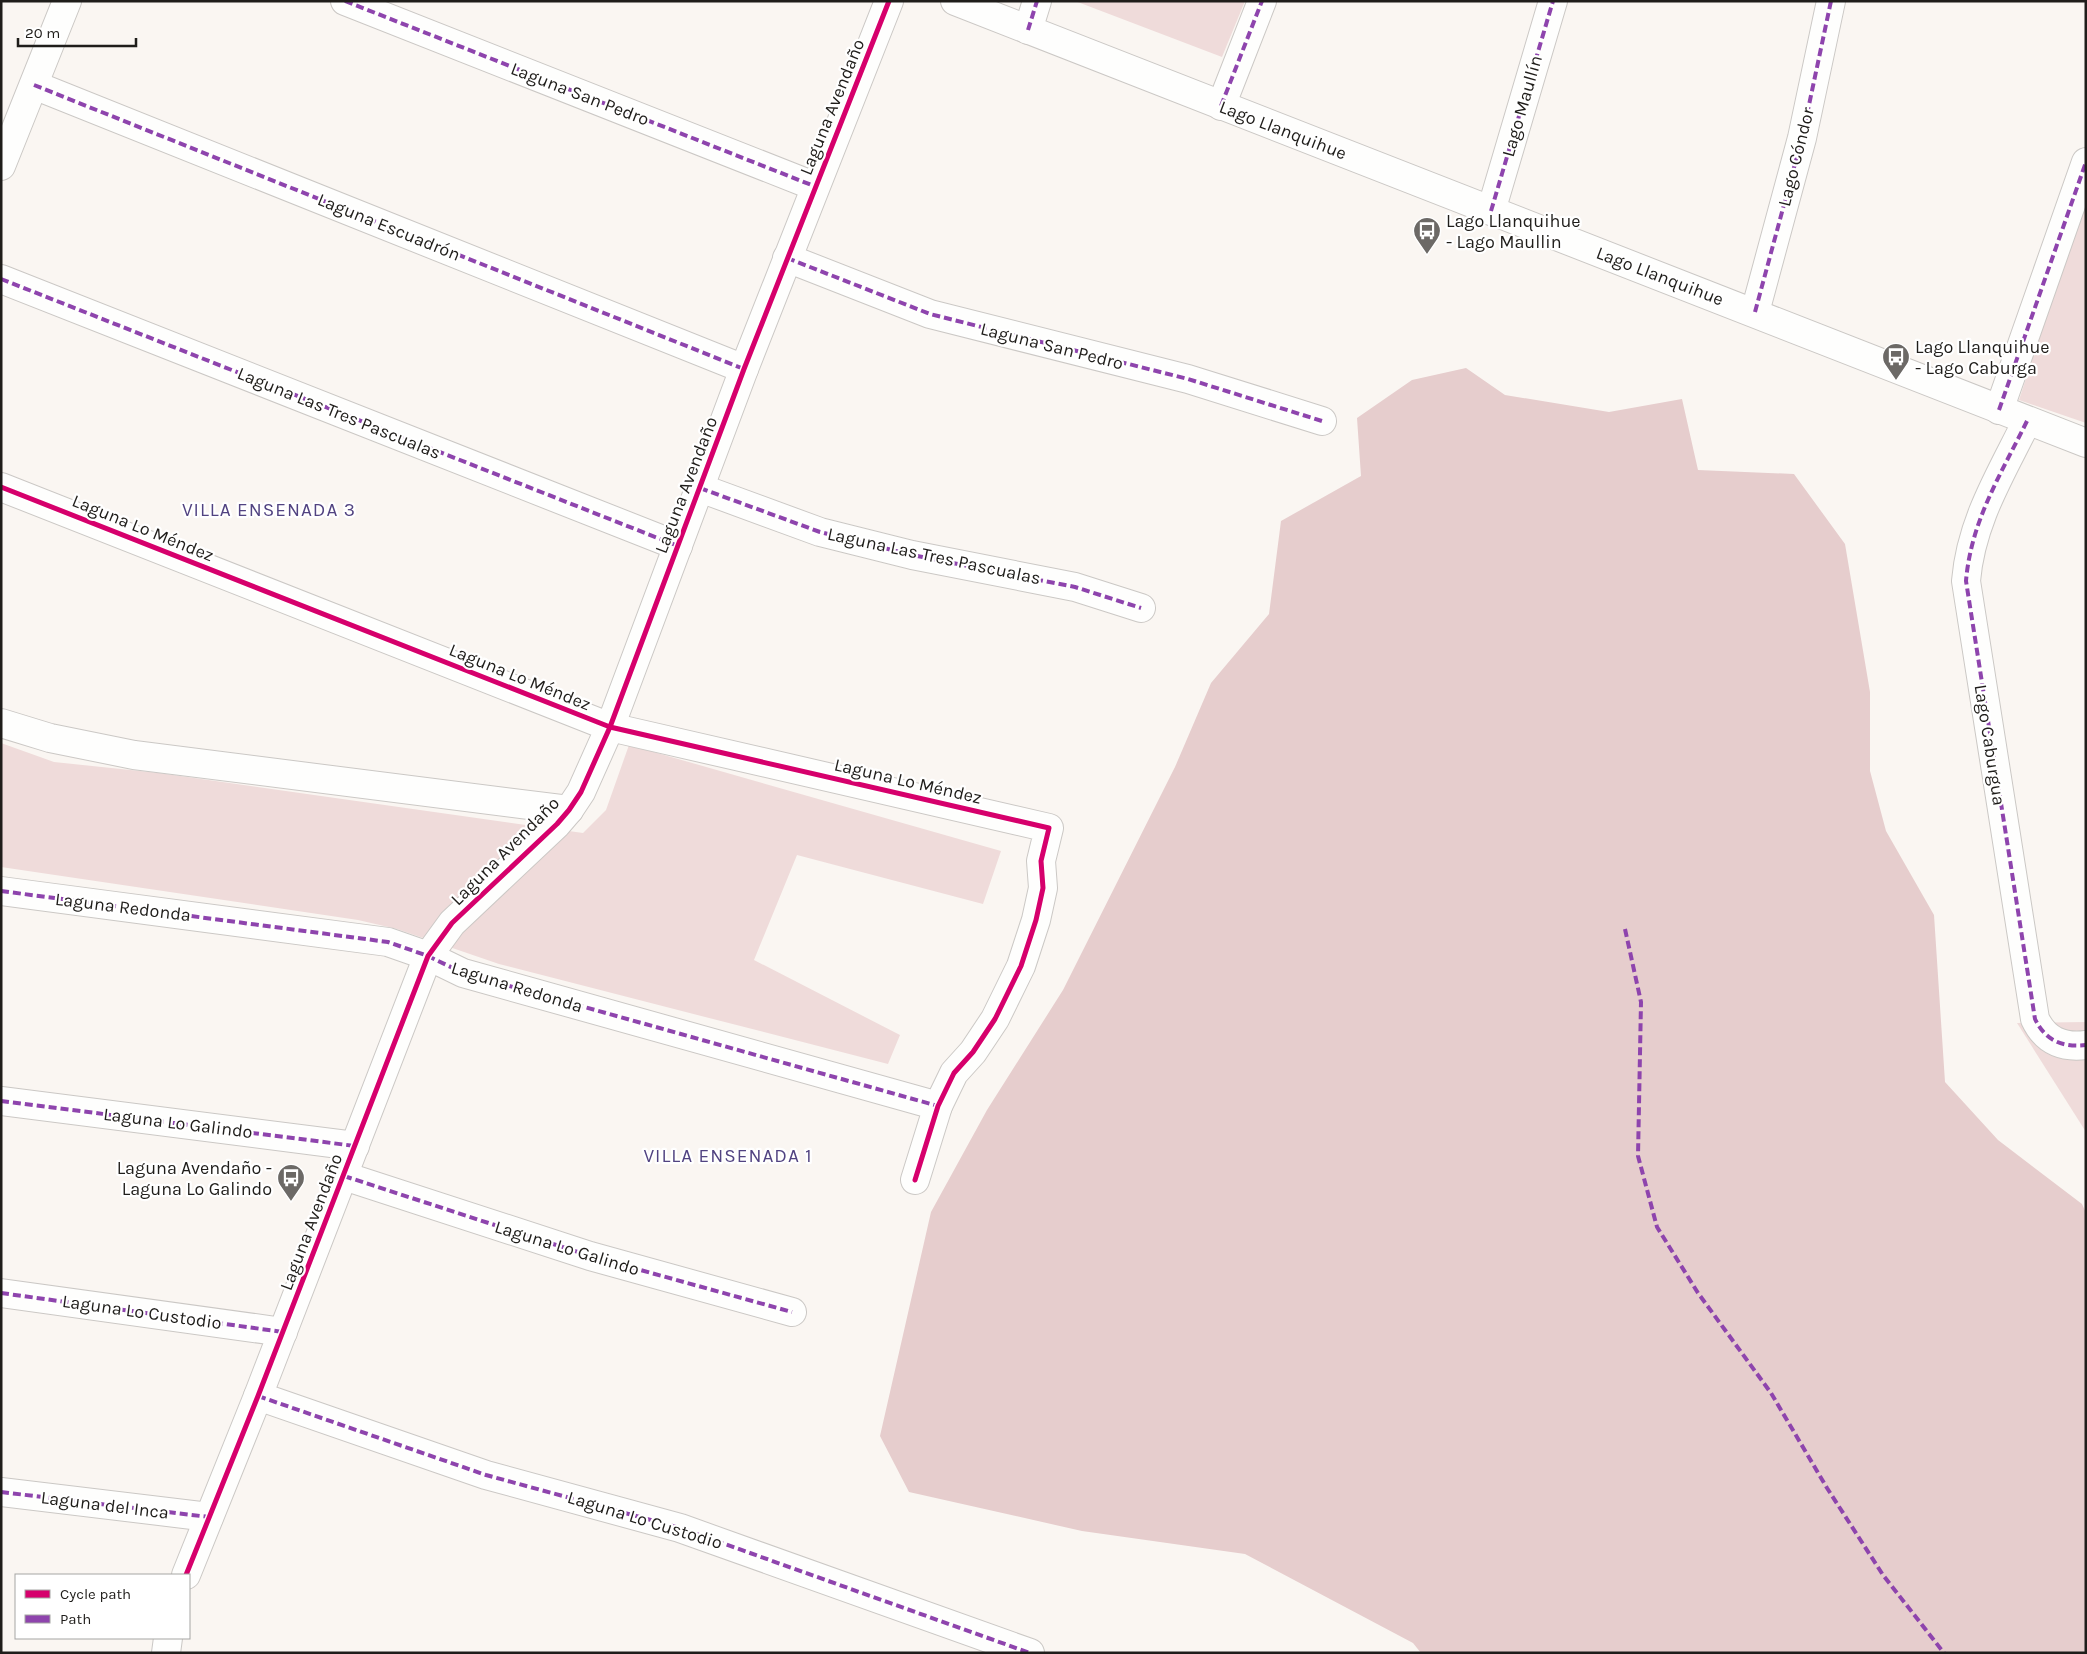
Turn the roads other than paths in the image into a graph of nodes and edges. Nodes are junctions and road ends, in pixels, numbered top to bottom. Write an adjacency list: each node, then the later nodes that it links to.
1 (67, 1): 10 (street)
2 (344, 1): 14 (street, Laguna San Pedro)
3 (889, 1): 14 (street, Laguna Avendaño)
4 (955, 1): 9 (street, Lago Llanquihue)
5 (1037, 1): 9 (street)
6 (1262, 1): 11 (street)
7 (1553, 1): 15 (street, Lago Maullín)
8 (1831, 1): 18 (street, Lago Cóndor)
9 (1028, 30): 11 (street, Lago Llanquihue)
10 (34, 85): 13 (street); 19 (street, Laguna Escuadrón)
11 (1221, 106): 15 (street, Lago Llanquihue)
12 (2086, 162): 20 (street)
13 (1, 166)
14 (814, 186): 16 (street, Laguna Avendaño)
15 (1492, 211): 18 (street, Lago Llanquihue)
16 (787, 258): 19 (street, Laguna Avendaño); 22 (street, Laguna San Pedro)
17 (1, 279): 26 (street, Laguna Las Tres Pascualas)
18 (1755, 312): 20 (street, Lago Llanquihue)
19 (744, 369): 25 (street, Laguna Avendaño)
20 (1999, 410): 21 (street, Lago Llanquihue)
21 (2027, 421): 23 (street, Lago Llanquihue); 33 (street, Lago Caburgua)
22 (1322, 422)
23 (2086, 443)
24 (1, 487): 29 (street, Laguna Lo Méndez)
25 (700, 488): 26 (street, Laguna Avendaño); 27 (street, Laguna Las Tres Pascualas)
26 (678, 546): 29 (street, Laguna Avendaño)
27 (1142, 608)
28 (1, 723): 30 (street)
29 (610, 727): 30 (street, Laguna Avendaño); 35 (street, Laguna Lo Méndez)
30 (569, 810): 32 (street, Laguna Avendaño)
31 (1, 891): 32 (street, Laguna Redonda)
32 (428, 956): 35 (street, Laguna Redonda); 36 (street, Laguna Avendaño)
33 (2086, 1045)
34 (1, 1101): 36 (street, Laguna Lo Galindo)
35 (938, 1106): 38 (street)
36 (355, 1146): 37 (street, Laguna Avendaño)
37 (344, 1176): 40 (street, Laguna Lo Galindo); 41 (street, Laguna Avendaño)
38 (915, 1180)
39 (1, 1293): 41 (street, Laguna Lo Custodio)
40 (792, 1312)
41 (283, 1332): 42 (street, Laguna Avendaño)
42 (258, 1396): 44 (street, Laguna Avendaño); 48 (street, Laguna Lo Custodio)
43 (1, 1492): 44 (street, Laguna del Inca)
44 (209, 1517): 45 (street, Laguna Avendaño)
45 (186, 1574)
46 (168, 1639): 47 (street)
47 (166, 1653)
48 (1030, 1653)

